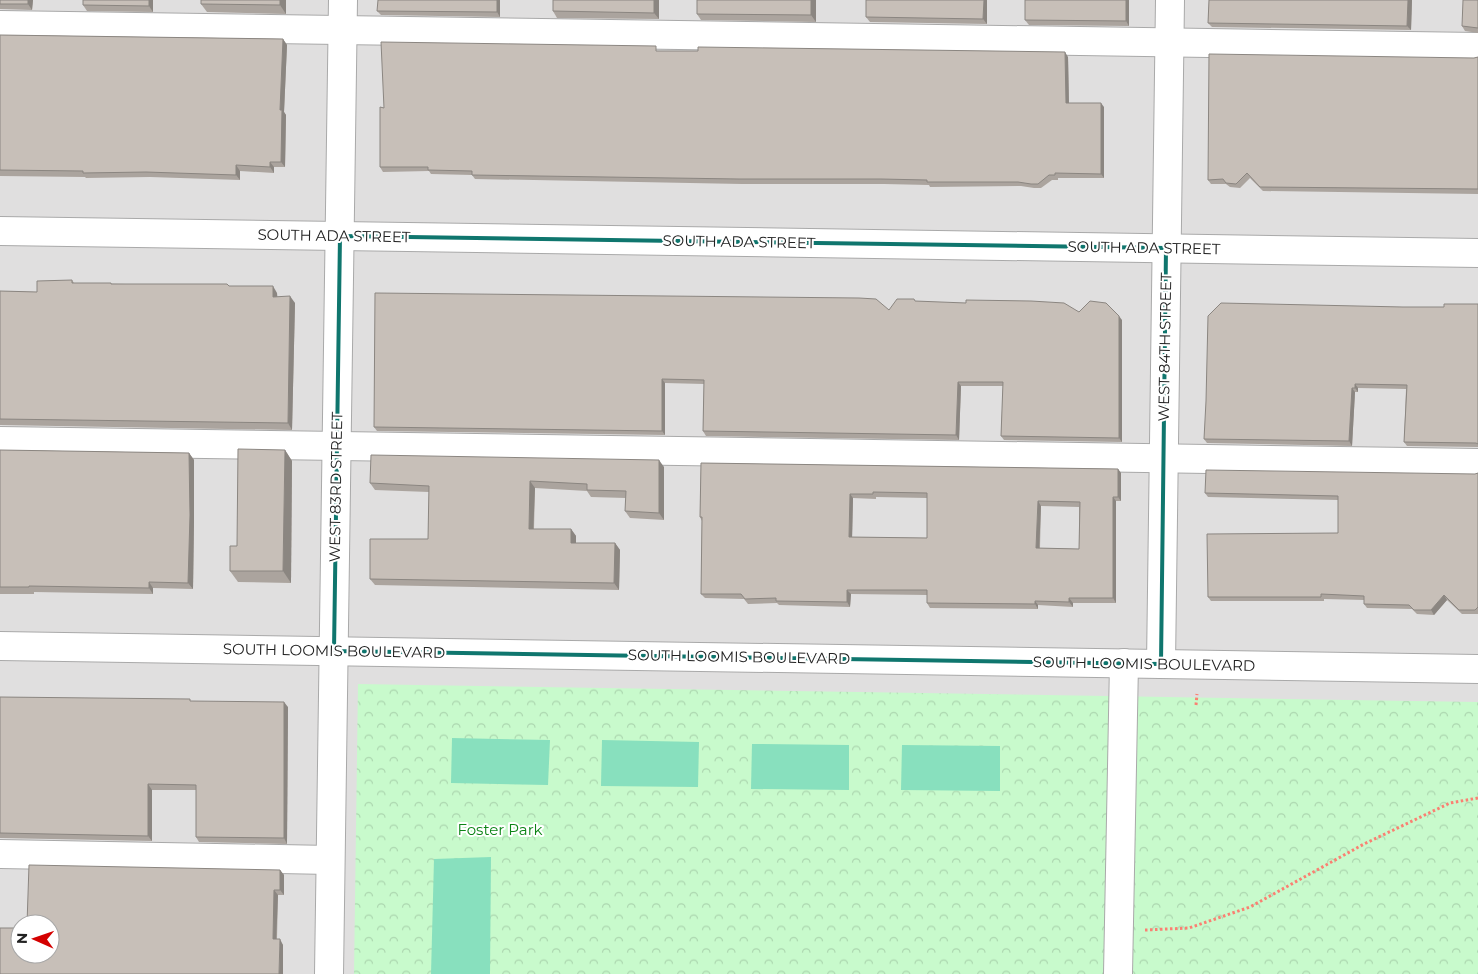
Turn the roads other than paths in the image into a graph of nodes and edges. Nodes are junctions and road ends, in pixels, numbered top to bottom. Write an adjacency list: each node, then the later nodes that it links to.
1 (344, 0): 4 (street, WEST 83RD STREET)
2 (1170, 0): 5 (street, WEST 84TH STREET)
3 (0, 24): 4 (street)
4 (343, 30): 5 (street); 8 (street, WEST 83RD STREET)
5 (1169, 42): 6 (street); 9 (street, WEST 84TH STREET)
6 (1478, 47)
7 (0, 231): 8 (street, SOUTH ADA STREET)
8 (340, 236): 9 (street, SOUTH ADA STREET); 12 (street, WEST 83RD STREET)
9 (1166, 248): 10 (street, SOUTH ADA STREET); 13 (street, WEST 84TH STREET)
10 (1478, 253)
11 (0, 441): 12 (street)
12 (337, 446): 13 (street); 16 (street, WEST 83RD STREET)
13 (1164, 457): 14 (street); 18 (street, WEST 84TH STREET)
14 (1478, 463)
15 (0, 646): 16 (street, SOUTH LOOMIS BOULEVARD)
16 (334, 651): 17 (street, SOUTH LOOMIS BOULEVARD); 21 (street, WEST 83RD STREET)
17 (1124, 663): 18 (street, SOUTH LOOMIS BOULEVARD); 23 (street)
18 (1161, 664): 19 (street, SOUTH LOOMIS BOULEVARD)
19 (1478, 669)
20 (0, 854): 21 (street)
21 (330, 860): 22 (street, WEST 83RD STREET)
22 (329, 974)
23 (1118, 974)

